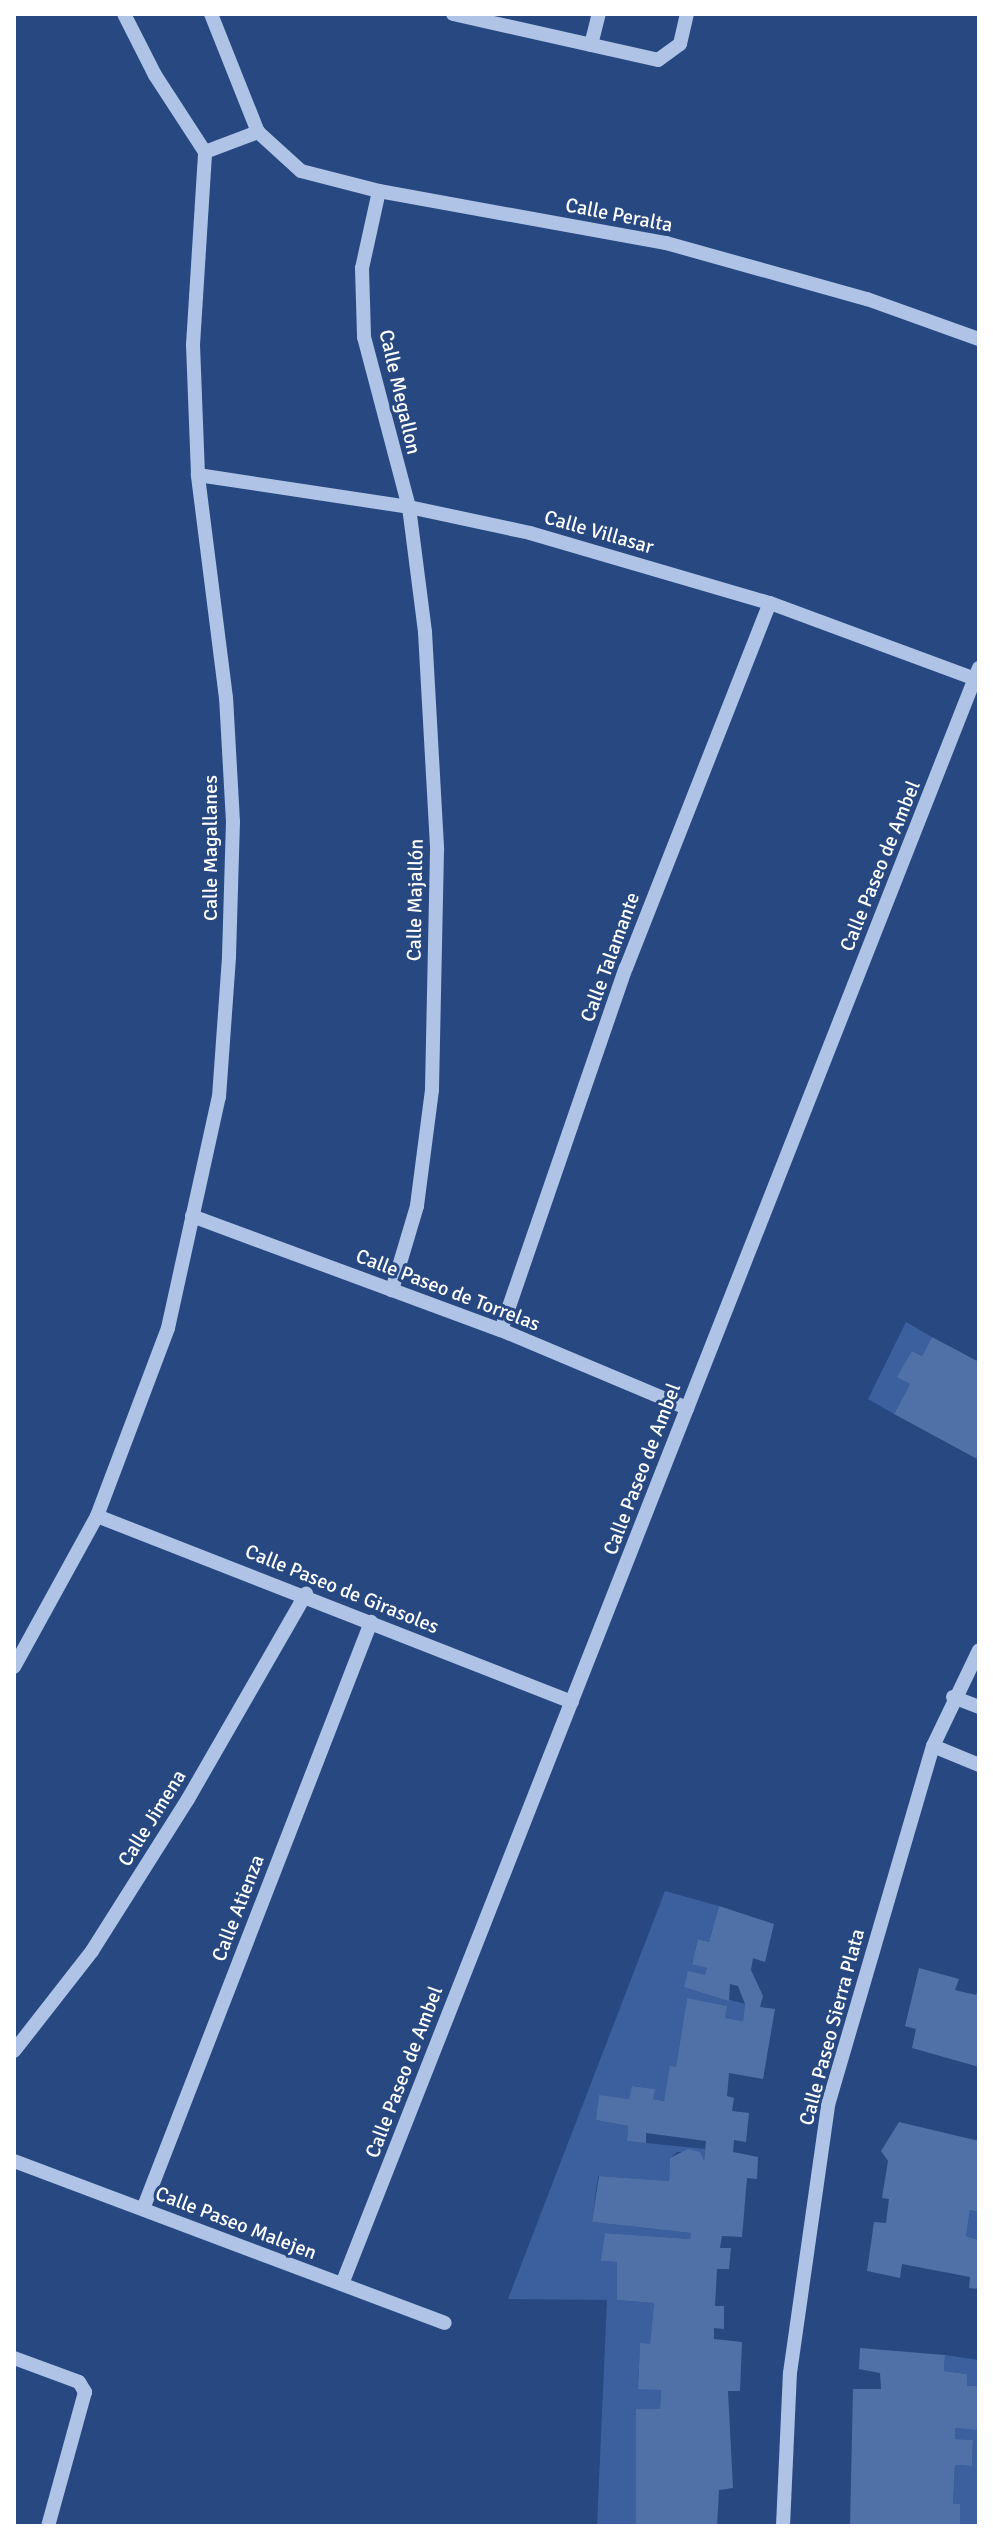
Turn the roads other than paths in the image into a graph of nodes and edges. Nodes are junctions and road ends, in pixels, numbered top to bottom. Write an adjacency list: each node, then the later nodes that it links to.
1 (124, 14): 9 (street)
2 (211, 14): 8 (street)
3 (453, 14): 6 (street)
4 (599, 14): 7 (street)
5 (687, 14): 7 (street)
6 (504, 20): 7 (street)
7 (591, 45)
8 (258, 132): 9 (street); 10 (street, Calle Peralta)
9 (205, 152): 12 (street, Calle Magallanes)
10 (379, 191): 11 (street, Calle Peralta); 13 (street, Calle Megallon)
11 (979, 339)
12 (198, 475): 13 (street, Calle Villasar); 16 (street, Calle Magallanes)
13 (409, 507): 14 (street, Calle Villasar); 17 (street, Calle Majallón)
14 (770, 603): 15 (street, Calle Villasar); 18 (street, Calle Talamante)
15 (977, 674): 19 (street, Calle Paseo de Ambel)
16 (192, 1216): 17 (street, Calle Paseo de Torrelas); 20 (street, Calle Magallanes)
17 (392, 1290): 18 (street, Calle Paseo de Torrelas)
18 (501, 1330): 19 (street, Calle Paseo de Torrelas)
19 (687, 1408): 26 (street, Calle Paseo de Ambel)
20 (97, 1516): 21 (street, Calle Paseo de Girasoles); 24 (street, Calle Magallanes)
21 (306, 1594): 22 (street, Calle Paseo de Girasoles); 30 (street, Calle Jimena)
22 (371, 1622): 26 (street, Calle Paseo de Girasoles); 32 (street, Calle Atienza)
23 (979, 1650): 25 (street, Calle Paseo Sierra Plata)
24 (14, 1667)
25 (953, 1697): 27 (street); 28 (street, Calle Paseo Sierra Plata)
26 (572, 1702): 33 (street, Calle Paseo de Ambel)
27 (979, 1707)
28 (933, 1746): 29 (street); 37 (street, Calle Paseo Sierra Plata)
29 (979, 1765)
30 (14, 2051)
31 (14, 2161): 32 (street, Calle Paseo Malejen)
32 (143, 2209): 33 (street, Calle Paseo Malejen)
33 (342, 2284): 34 (street, Calle Paseo Malejen)
34 (445, 2323)
35 (14, 2358): 36 (street)
36 (48, 2526)
37 (783, 2526)

